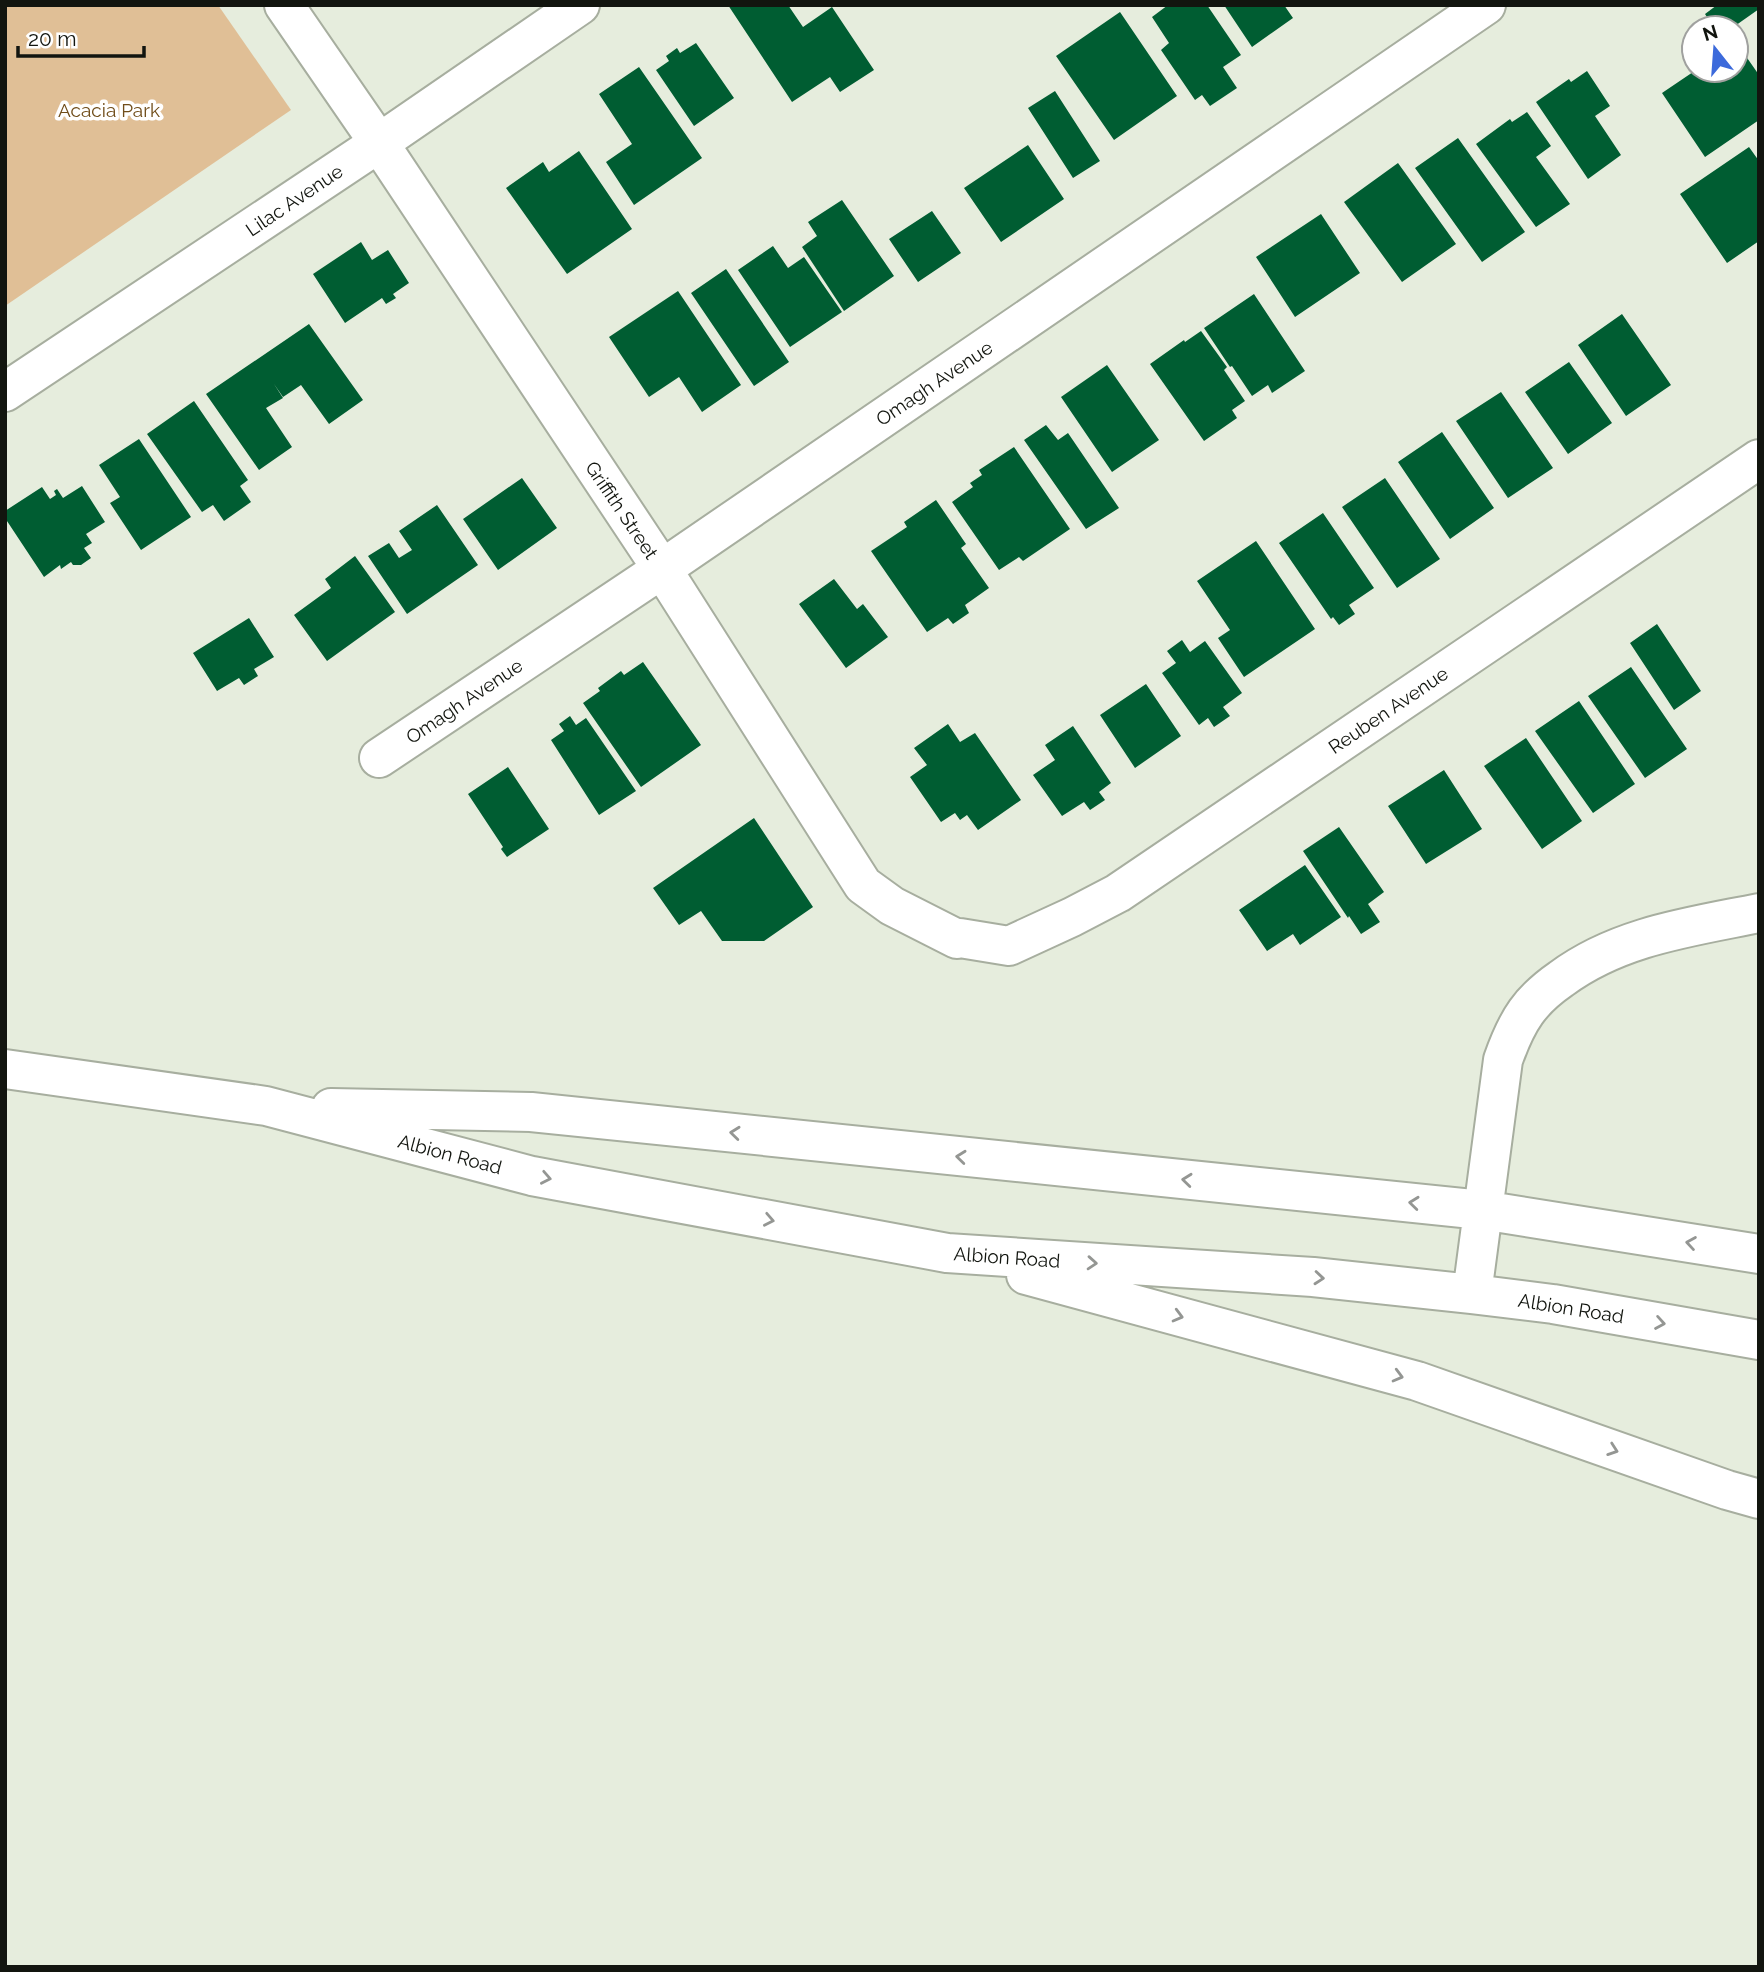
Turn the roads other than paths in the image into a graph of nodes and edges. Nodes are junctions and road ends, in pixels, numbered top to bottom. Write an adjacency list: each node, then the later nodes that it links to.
1 (284, 5): 4 (main road, Griffith Street)
2 (580, 5): 4 (main road, Lilac Avenue)
3 (1486, 5): 7 (main road, Omagh Avenue)
4 (379, 143): 5 (main road, Lilac Avenue); 7 (main road, Griffith Street)
5 (5, 391)
6 (1759, 459): 10 (main road, Reuben Avenue)
7 (662, 569): 8 (main road, Omagh Avenue); 10 (main road, Griffith Street)
8 (379, 758)
9 (1759, 913): 13 (main road)
10 (1009, 946)
11 (5, 1069): 12 (main road, Albion Road)
12 (266, 1107): 13 (main road, Albion Road, one-way to 12); 14 (main road, Albion Road, one-way to 14)
13 (1482, 1210): 15 (main road, Albion Road, one-way to 13); 16 (main road)
14 (947, 1253): 16 (main road, Albion Road, one-way to 16); 18 (main road, one-way to 18)
15 (1759, 1254)
16 (1472, 1294): 17 (main road, Albion Road, one-way to 17)
17 (1759, 1340)
18 (1759, 1499)

